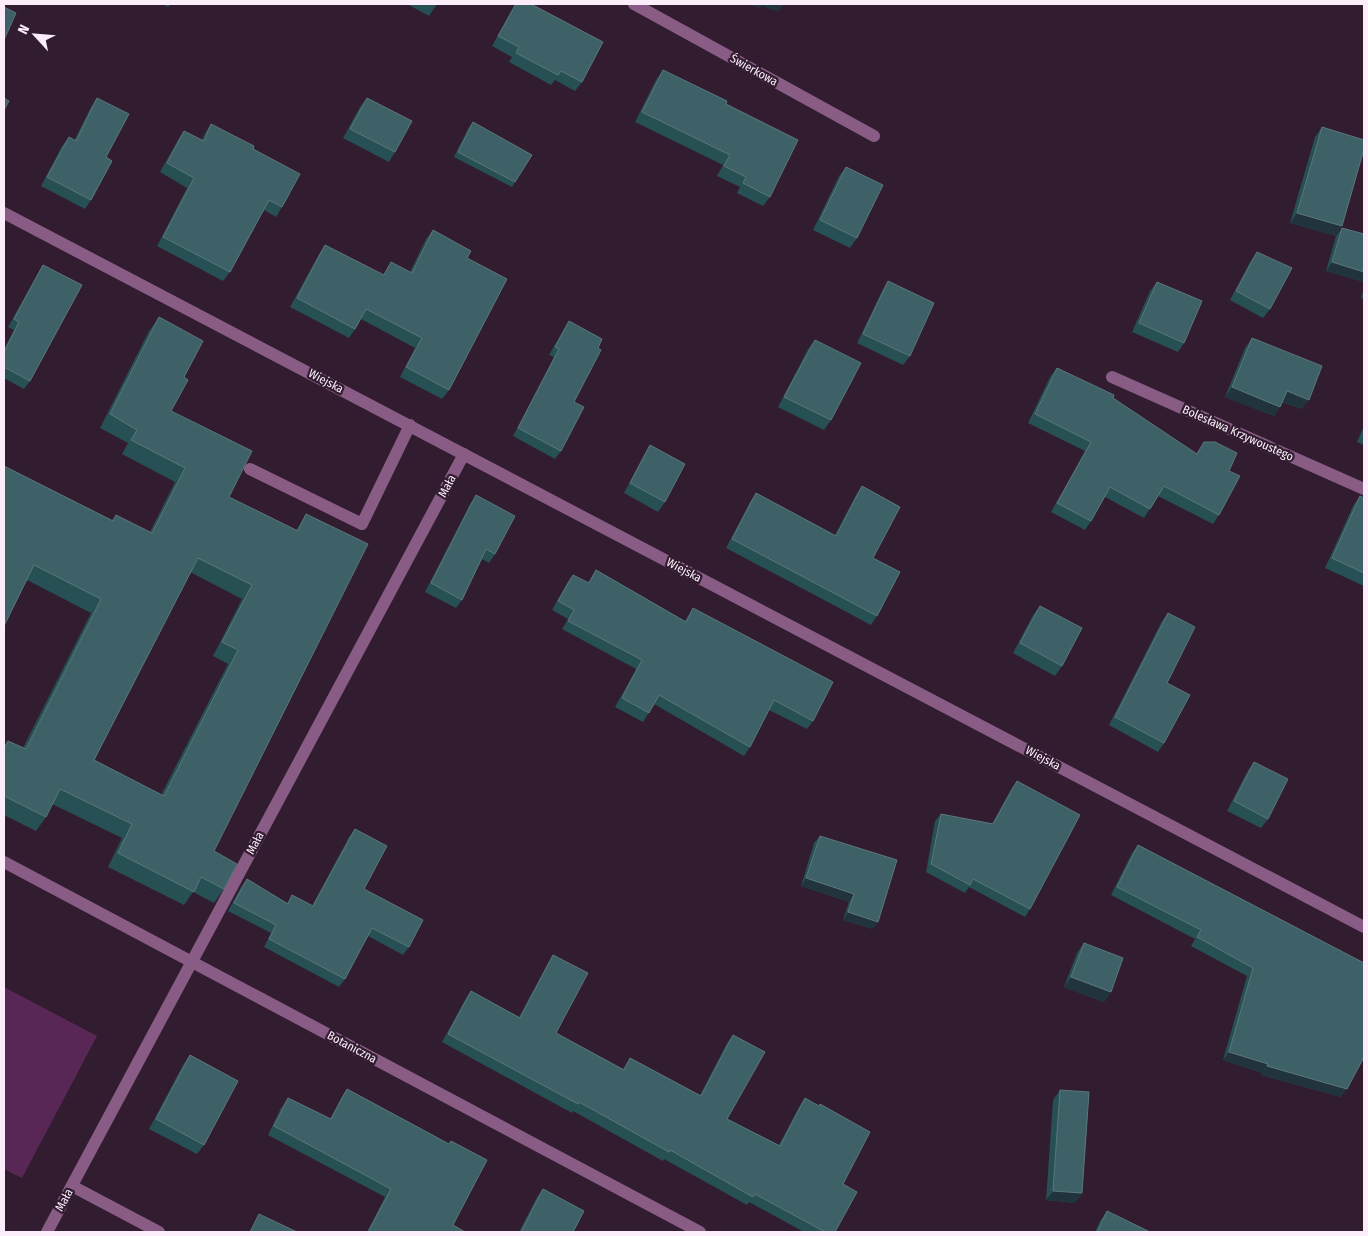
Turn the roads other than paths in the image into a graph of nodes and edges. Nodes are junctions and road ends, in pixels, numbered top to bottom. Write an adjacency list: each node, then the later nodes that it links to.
1 (636, 4): 2 (street, Świerkowa)
2 (874, 136)
3 (4, 213): 5 (street, Wiejska)
4 (1112, 377): 8 (street, Bolesława Krzywoustego)
5 (410, 425): 6 (street, Wiejska); 7 (street)
6 (464, 454): 10 (street, Wiejska); 11 (street, Mała)
7 (250, 469)
8 (1364, 489)
9 (4, 862): 11 (street, Botaniczna)
10 (1364, 927)
11 (191, 961): 12 (street, Mała); 15 (street, Botaniczna)
12 (72, 1186): 13 (street, Mała); 14 (street)
13 (47, 1232)
14 (159, 1232)
15 (700, 1232)

